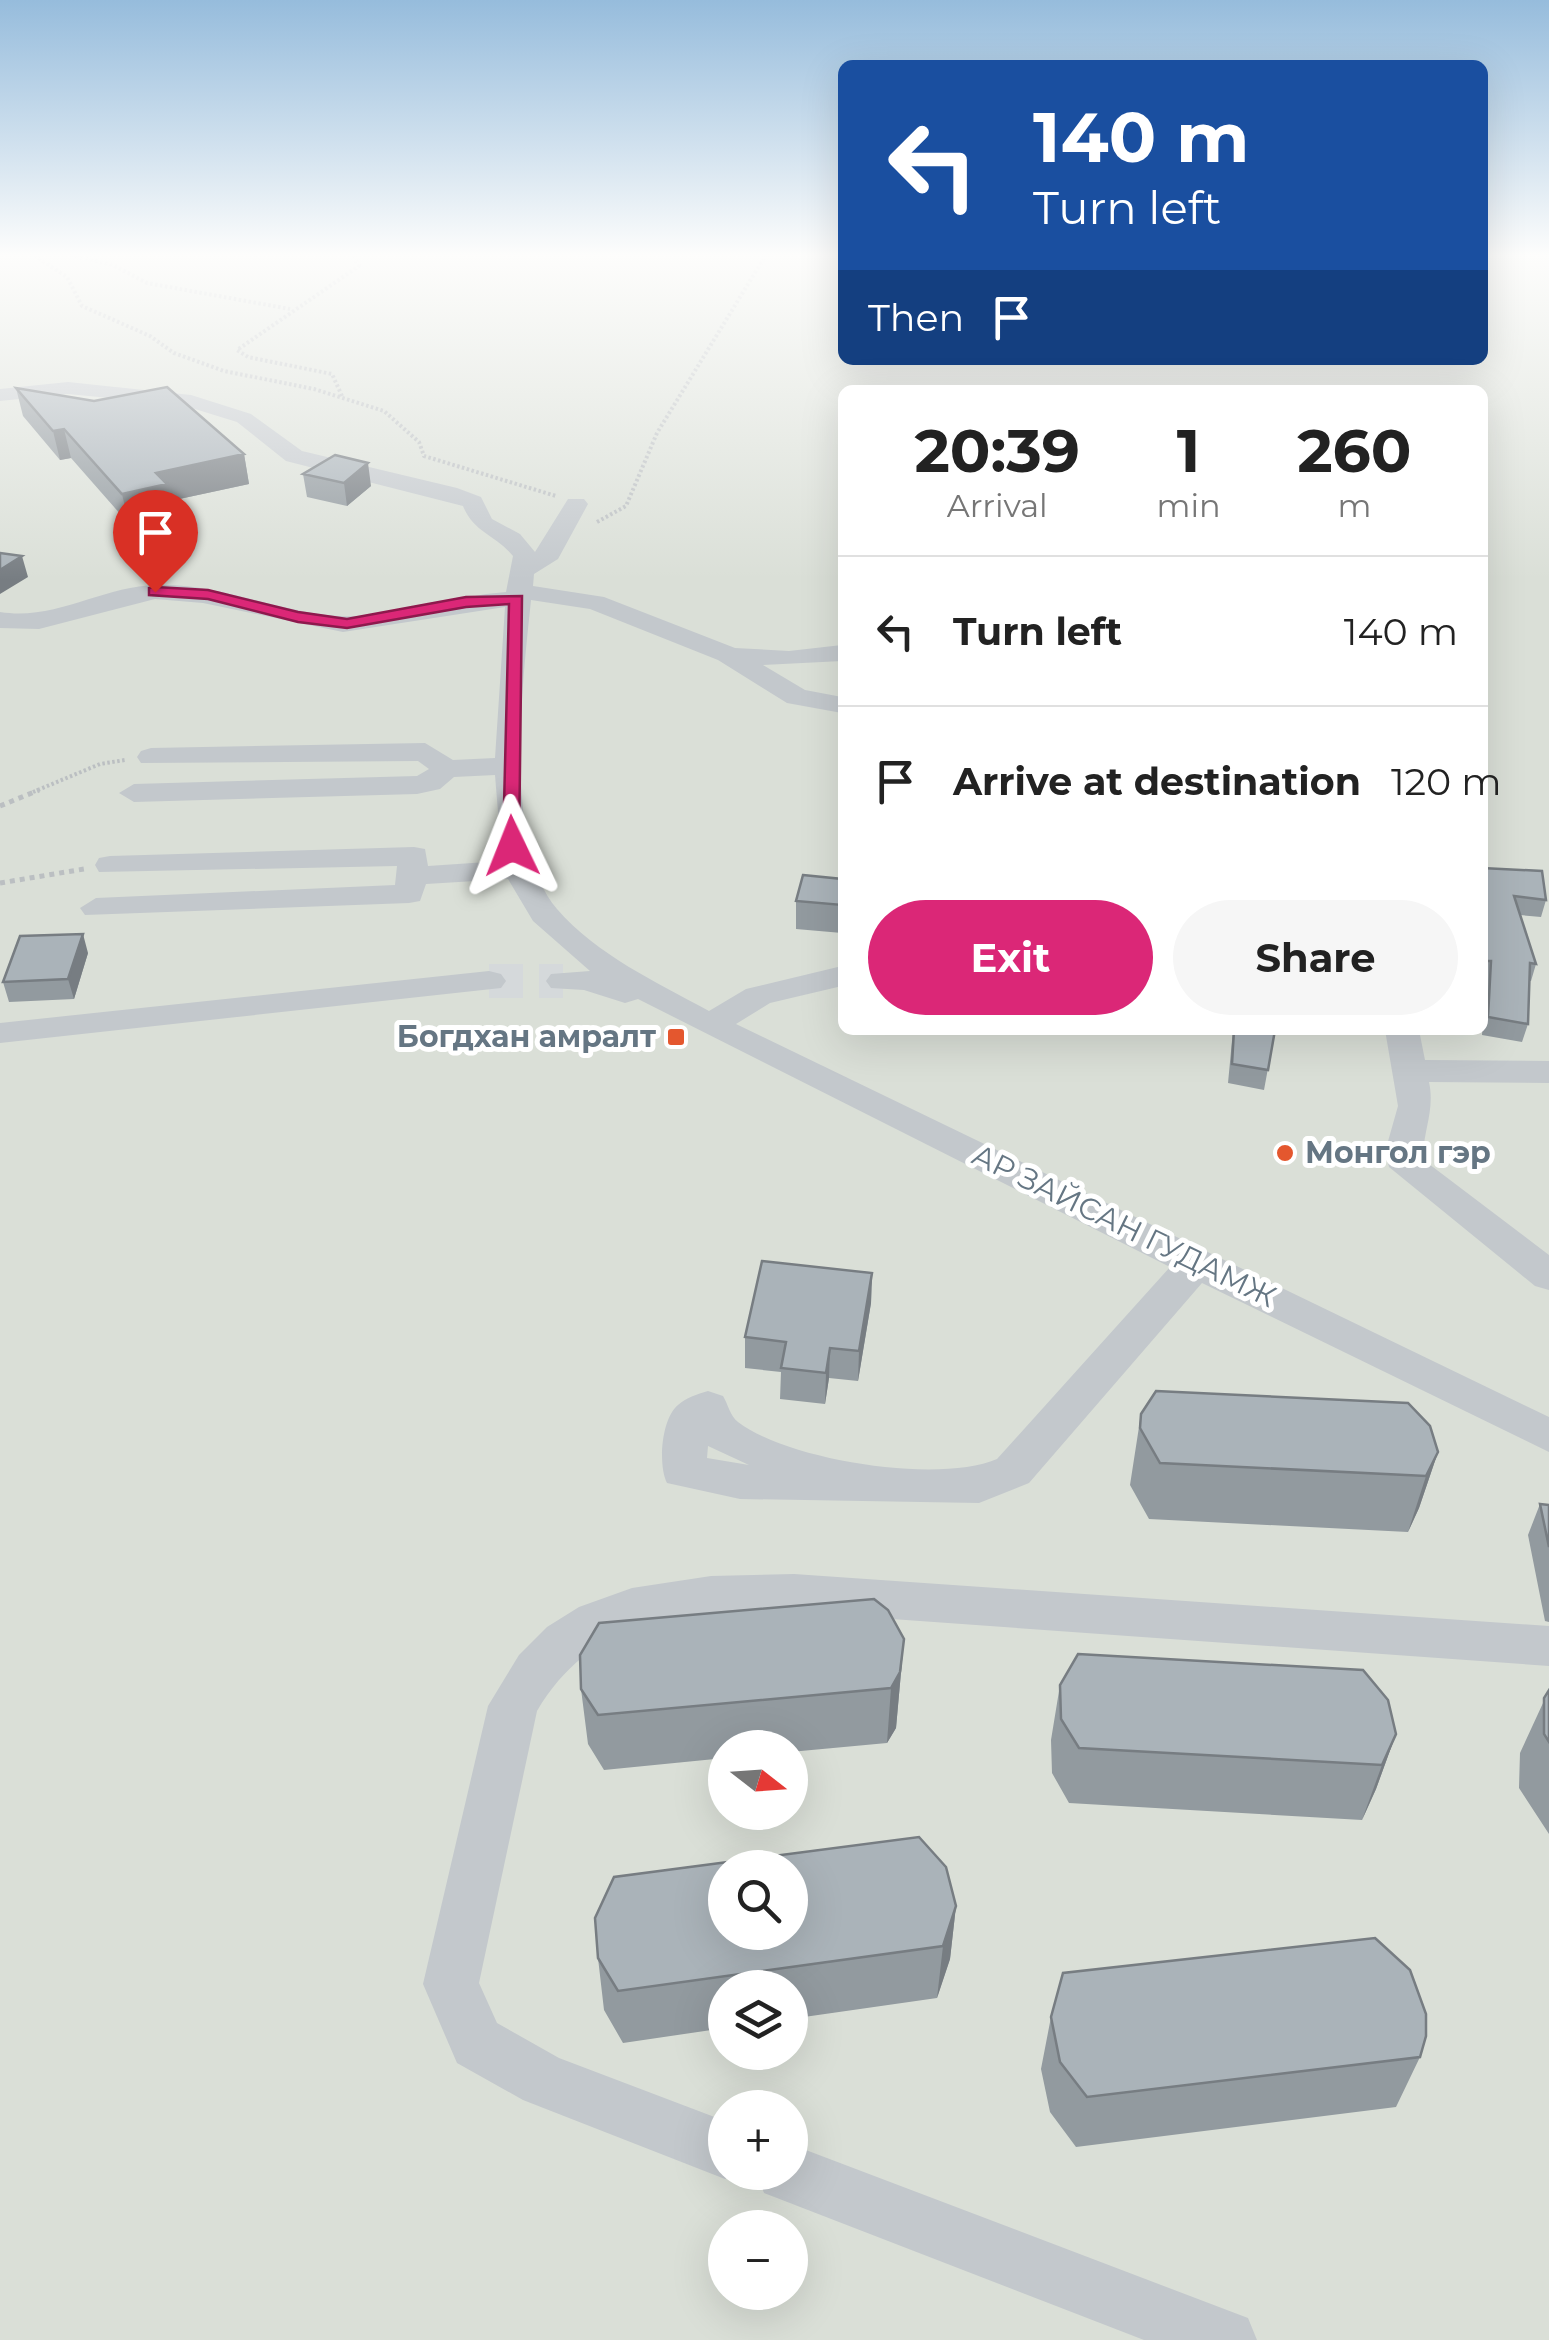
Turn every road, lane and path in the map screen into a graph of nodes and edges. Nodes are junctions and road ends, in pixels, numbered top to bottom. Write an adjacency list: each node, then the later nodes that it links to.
1 (200, 362): 5 (path)
2 (274, 362): 5 (path)
3 (701, 362): 7 (path)
4 (0, 395): 8 (street)
5 (342, 397): 6 (path)
6 (576, 504): 7 (street)
7 (556, 542): 8 (street)
8 (519, 587): 9 (street); 11 (street); 15 (street)
9 (8, 628)
10 (838, 653): 11 (street)
11 (727, 654): 12 (street)
12 (838, 704)
13 (151, 756): 14 (street); 19 (path)
14 (207, 756): 16 (street); 17 (street)
15 (511, 766): 16 (street); 22 (street)
16 (446, 769): 17 (street)
17 (197, 791): 18 (street)
18 (134, 792)
19 (0, 806)
20 (180, 862): 21 (street); 23 (street); 25 (street)
21 (110, 865): 24 (path)
22 (518, 869): 23 (street); 30 (street)
23 (413, 876): 25 (street)
24 (0, 883)
25 (170, 904): 26 (street)
26 (96, 908)
27 (838, 977): 30 (street)
28 (489, 981): 31 (street)
29 (563, 981): 30 (street)
30 (705, 1022): 35 (street, АР ЗАЙСАН ГУДАМЖ)
31 (0, 1034)
32 (1403, 1035): 33 (street)
33 (1412, 1071): 34 (street); 36 (street)
34 (1549, 1072)
35 (1197, 1262): 37 (street, АР ЗАЙСАН ГУДАМЖ); 38 (street)
36 (1549, 1276)
37 (1549, 1436)
38 (862, 1484)
39 (1549, 1646): 40 (street)
40 (708, 2143)
41 (808, 2181): 42 (street)
42 (1226, 2340)

